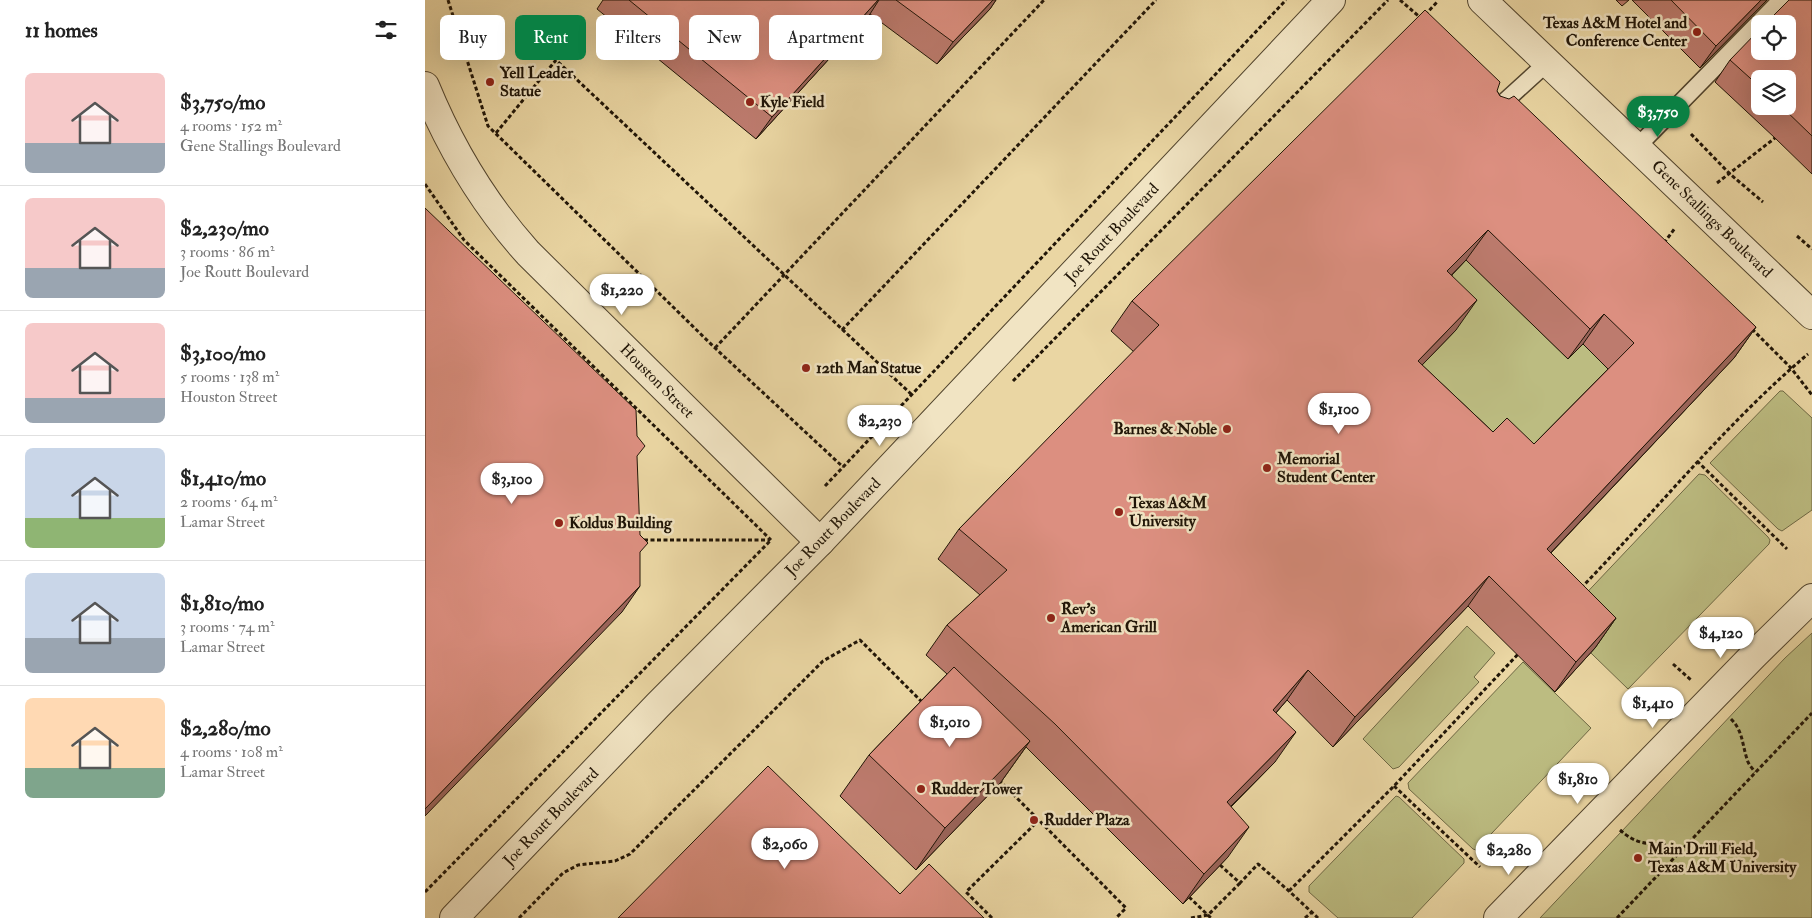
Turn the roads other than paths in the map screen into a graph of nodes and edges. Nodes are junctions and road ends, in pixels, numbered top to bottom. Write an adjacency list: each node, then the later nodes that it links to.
1 (1331, 0): 9 (street, Joe Routt Boulevard)
2 (1482, 0): 4 (street, Gene Stallings Boulevard)
3 (1781, 0): 7 (lane)
4 (1548, 62): 6 (lane); 7 (street, Gene Stallings Boulevard)
5 (425, 86): 9 (street, Houston Street)
6 (1485, 119)
7 (1637, 147): 8 (street, Gene Stallings Boulevard)
8 (1812, 315)
9 (820, 542): 11 (street, Joe Routt Boulevard)
10 (1812, 598): 12 (street)
11 (454, 918)
12 (1498, 918)

